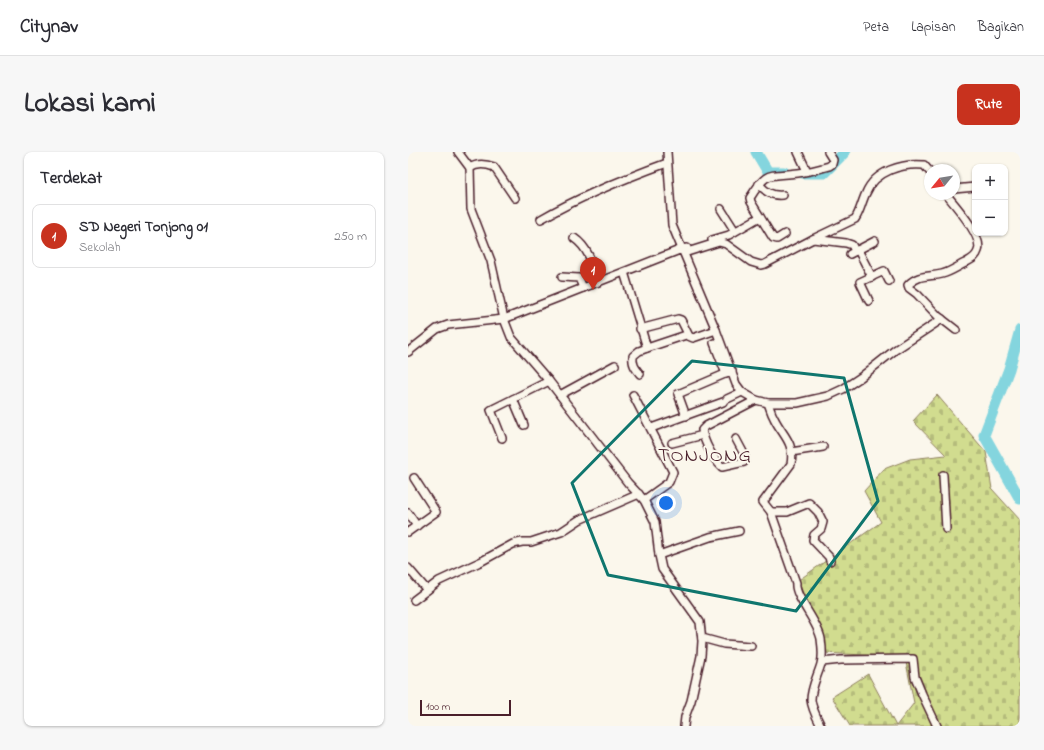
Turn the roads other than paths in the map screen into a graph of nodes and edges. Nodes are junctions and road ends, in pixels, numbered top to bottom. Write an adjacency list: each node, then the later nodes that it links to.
1 (458, 152): 7 (street)
2 (667, 152): 5 (street)
3 (798, 152): 8 (street)
4 (828, 152): 8 (street)
5 (667, 163): 17 (street); 23 (street)
6 (924, 165): 21 (street)
7 (470, 168): 13 (street); 32 (street)
8 (807, 171): 9 (street)
9 (760, 182): 12 (street); 16 (street)
10 (972, 187): 11 (street)
11 (960, 188)
12 (783, 195)
13 (515, 198)
14 (950, 200): 33 (street)
15 (722, 209): 18 (street)
16 (760, 217): 18 (street); 19 (street)
17 (541, 219)
18 (735, 231): 23 (street)
19 (785, 234)
20 (574, 238): 29 (street)
21 (813, 239): 23 (street); 24 (street)
22 (875, 241): 24 (street)
23 (683, 251): 25 (street); 35 (street)
24 (854, 252): 27 (street)
25 (624, 272): 29 (street); 34 (street)
26 (562, 277): 30 (street)
27 (872, 277): 28 (street); 31 (street)
28 (889, 281)
29 (598, 282): 30 (street)
30 (583, 288): 32 (street)
31 (869, 301)
32 (504, 319): 40 (street); 44 (street)
33 (942, 319): 36 (street); 50 (street)
34 (640, 329): 37 (street); 39 (street)
35 (716, 330): 37 (street); 42 (street)
36 (956, 330)
37 (688, 334): 39 (street)
38 (714, 343): 42 (street)
39 (647, 348): 43 (street)
40 (408, 352)
41 (615, 365): 46 (street)
42 (729, 372): 45 (street); 51 (street)
43 (640, 374)
44 (549, 381): 46 (street); 48 (street)
45 (742, 392): 49 (street); 51 (street)
46 (560, 394): 62 (street)
47 (634, 395): 62 (street)
48 (513, 399): 52 (street); 55 (street)
49 (756, 400): 50 (street); 54 (street)
50 (768, 403): 59 (street)
51 (686, 416): 53 (street)
52 (524, 425)
53 (654, 427)
54 (703, 435): 56 (street); 57 (street)
55 (502, 438)
56 (736, 439)
57 (672, 443)
58 (823, 447): 59 (street)
59 (791, 452): 63 (street)
60 (943, 475): 66 (street)
61 (414, 478): 65 (street)
62 (641, 497): 69 (street); 72 (street)
63 (771, 512): 70 (street); 76 (street)
64 (408, 513): 65 (street)
65 (417, 526): 68 (street)
66 (946, 529)
67 (739, 531): 69 (street)
68 (408, 532)
69 (659, 555): 74 (street)
70 (830, 561)
71 (408, 568): 72 (street)
72 (427, 590): 73 (street)
73 (414, 600)
74 (702, 638): 75 (street); 77 (street)
75 (751, 646)
76 (822, 662): 78 (street); 79 (street)
77 (684, 726)
78 (821, 726)
79 (937, 726)

